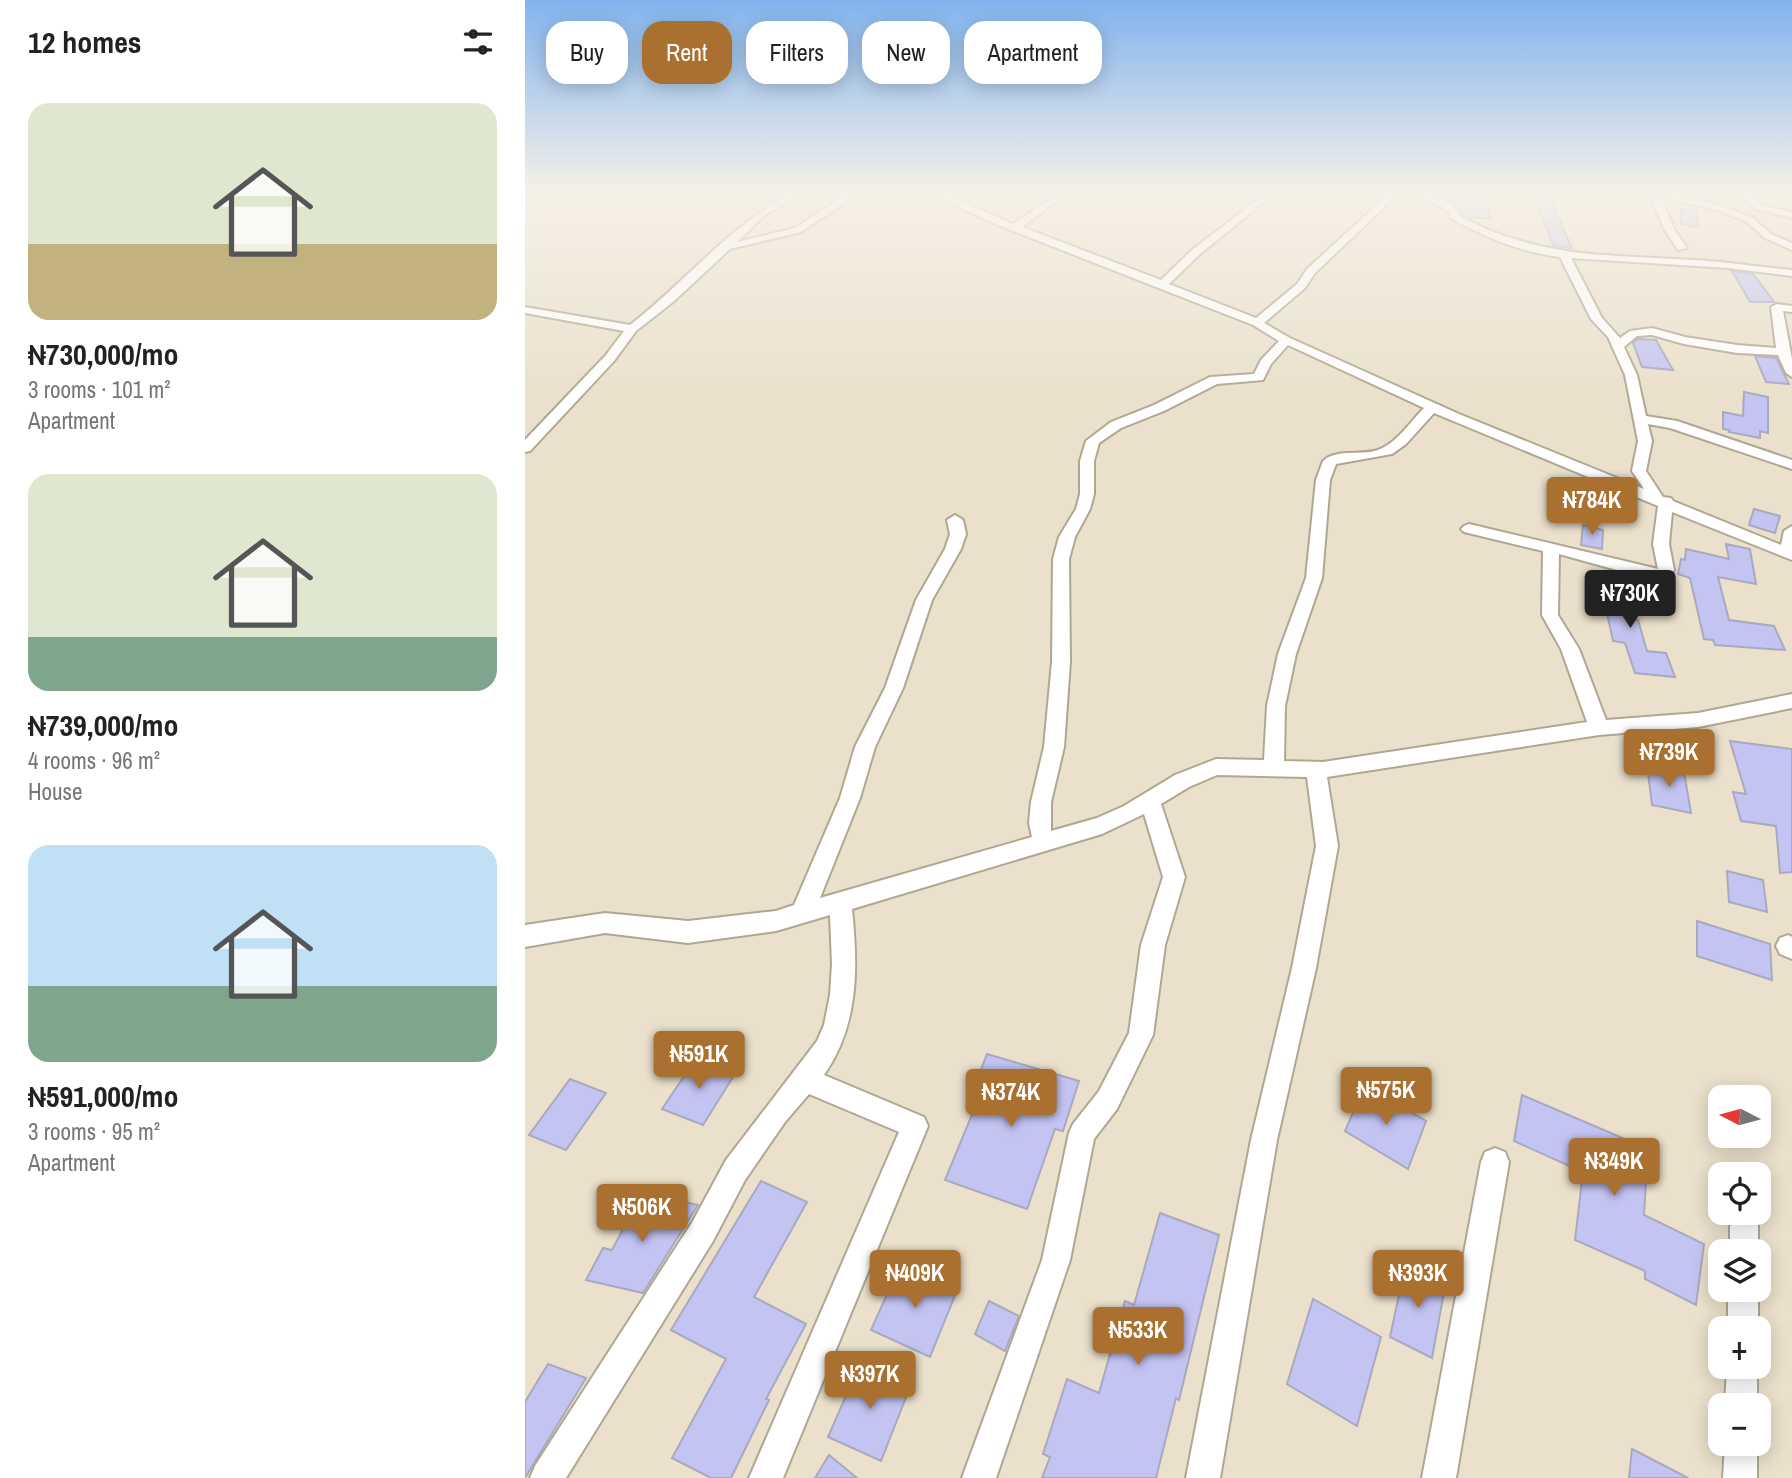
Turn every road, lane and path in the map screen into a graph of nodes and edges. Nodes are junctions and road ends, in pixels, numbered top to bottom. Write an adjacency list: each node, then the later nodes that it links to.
1 (708, 263): 13 (street)
2 (1105, 263): 8 (street)
3 (1185, 263): 8 (street)
4 (1320, 263): 11 (street)
5 (1568, 263): 12 (street)
6 (1684, 263): 7 (street)
7 (1792, 273)
8 (1162, 285): 11 (street)
9 (1792, 309): 17 (street)
10 (525, 310): 13 (street)
11 (1257, 323): 15 (street)
12 (1606, 328): 14 (street); 16 (street)
13 (632, 329): 21 (street)
14 (1634, 333): 16 (street); 17 (street)
15 (1286, 340): 19 (street); 34 (street)
16 (1618, 346): 20 (street)
17 (1783, 352): 18 (street)
18 (1792, 373)
19 (1433, 407): 23 (street); 31 (street)
20 (1641, 419): 22 (street); 23 (street)
21 (525, 447)
22 (1792, 465)
23 (1661, 499): 27 (street); 28 (street)
24 (955, 520): 36 (street)
25 (1469, 530): 27 (street)
26 (1792, 531): 28 (street)
27 (1551, 548): 30 (street)
28 (1790, 554)
29 (1792, 701): 30 (street)
30 (1599, 728): 32 (street)
31 (1274, 769): 32 (street); 33 (street)
32 (1316, 770): 44 (street)
33 (1150, 800): 34 (street); 43 (street)
34 (1044, 843): 35 (street)
35 (840, 903): 36 (street); 38 (street)
36 (802, 914): 37 (street)
37 (525, 936)
38 (806, 1080): 41 (street); 42 (street)
39 (1495, 1162): 45 (street)
40 (1741, 1456): 46 (street)
41 (547, 1478)
42 (767, 1478)
43 (979, 1478)
44 (1203, 1478)
45 (1439, 1478)
46 (1740, 1478)

